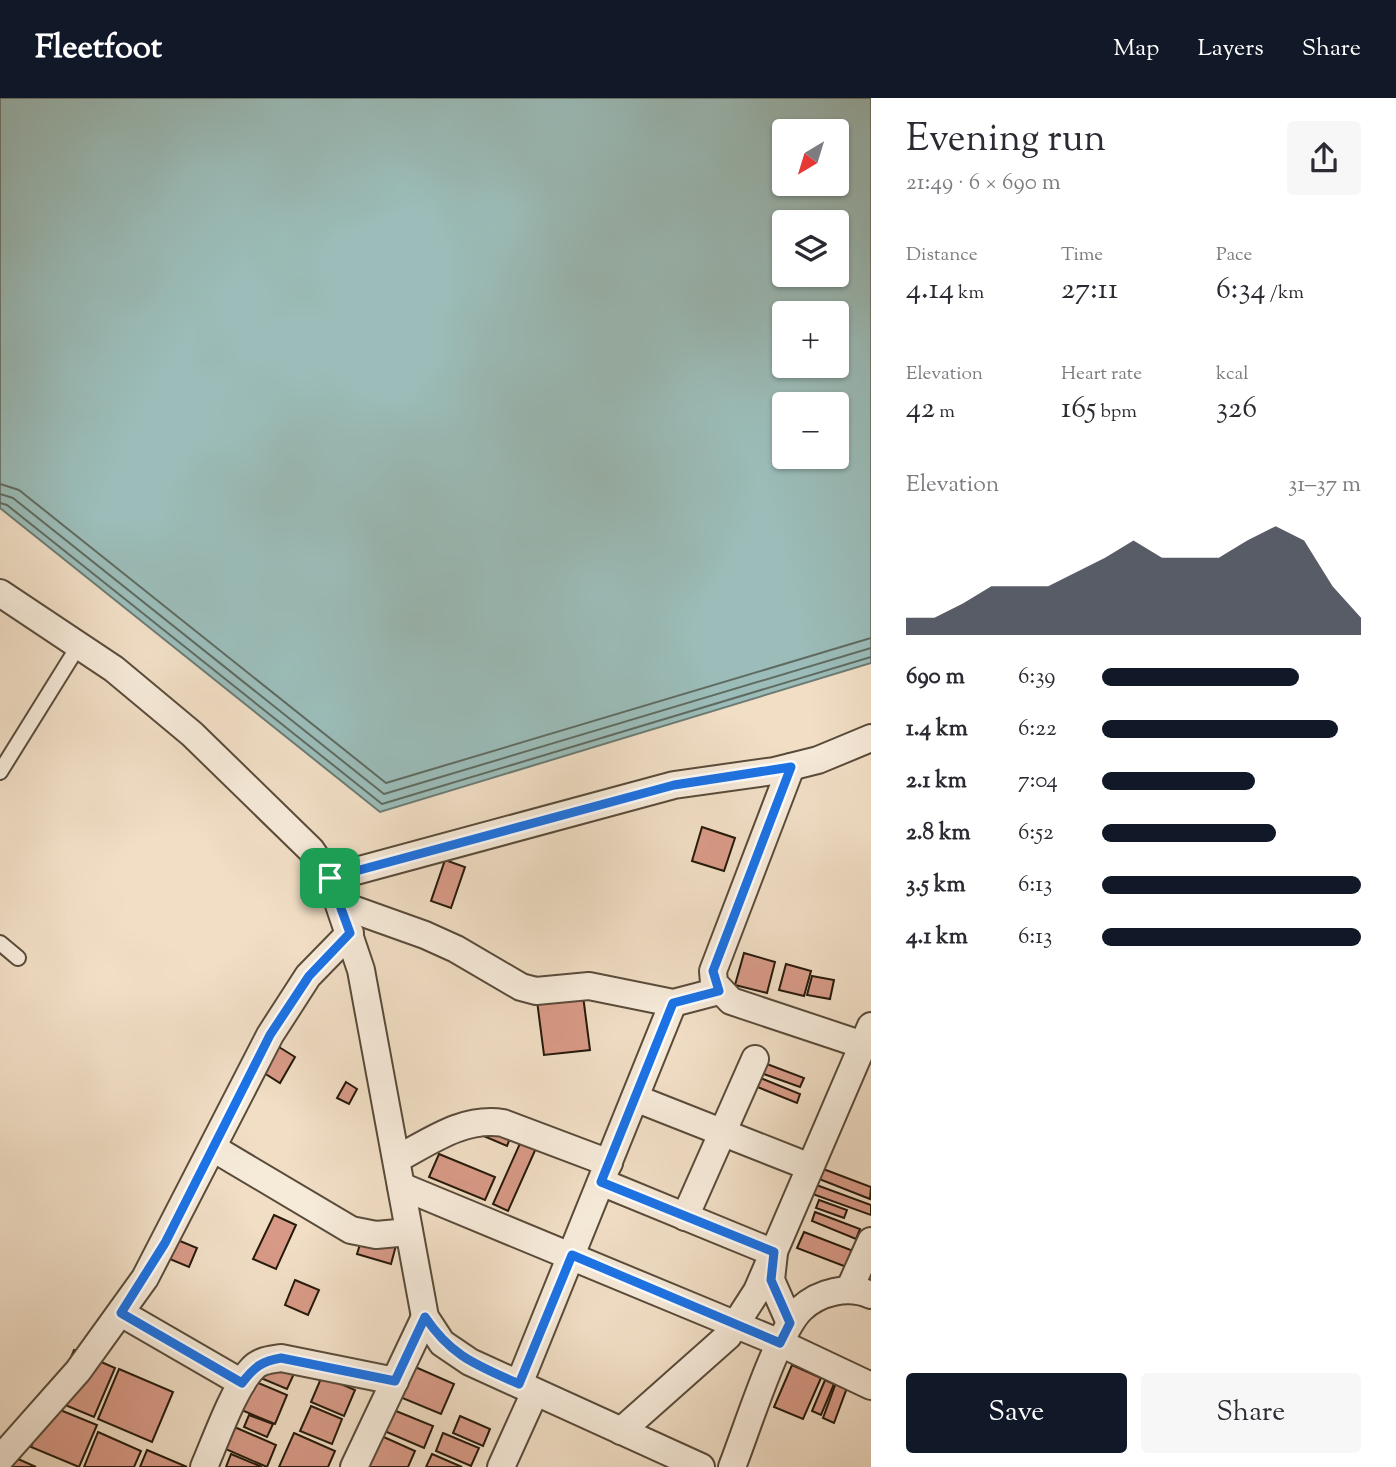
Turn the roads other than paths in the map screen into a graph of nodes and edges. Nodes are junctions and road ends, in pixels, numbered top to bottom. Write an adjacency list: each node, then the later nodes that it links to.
1 (0, 593): 2 (street)
2 (79, 645): 5 (lane); 6 (street)
3 (871, 737): 4 (street)
4 (791, 767): 6 (street); 11 (street)
5 (0, 772)
6 (330, 878): 7 (street)
7 (341, 905): 8 (street); 12 (street)
8 (350, 933): 17 (street); 18 (street)
9 (0, 943): 10 (lane)
10 (18, 958)
11 (719, 991): 12 (street); 13 (street)
12 (673, 1003): 15 (street)
13 (867, 1035): 19 (street)
14 (755, 1059): 16 (street)
15 (635, 1098): 16 (street); 20 (street)
16 (722, 1132): 19 (street); 22 (street)
17 (213, 1148): 23 (street); 28 (street)
18 (397, 1159): 20 (street); 21 (street)
19 (810, 1167): 25 (street)
20 (605, 1172): 22 (street); 26 (street)
21 (401, 1186): 23 (street); 26 (street)
22 (685, 1217): 25 (street)
23 (409, 1232): 29 (street)
24 (871, 1241): 27 (street)
25 (774, 1252): 30 (street); 31 (street)
26 (572, 1255): 30 (street); 35 (street)
27 (860, 1293): 31 (street)
28 (121, 1313): 33 (street); 37 (street)
29 (425, 1317): 32 (street); 35 (street)
30 (737, 1325): 31 (street); 36 (street)
31 (785, 1333): 34 (street); 42 (street)
32 (395, 1381): 33 (street); 40 (street)
33 (242, 1383): 39 (street)
34 (871, 1386)
35 (527, 1388): 36 (street); 41 (street)
36 (621, 1431): 38 (street)
37 (0, 1459)
38 (688, 1464)
39 (204, 1467)
40 (354, 1467)
41 (500, 1467)
42 (732, 1467)

